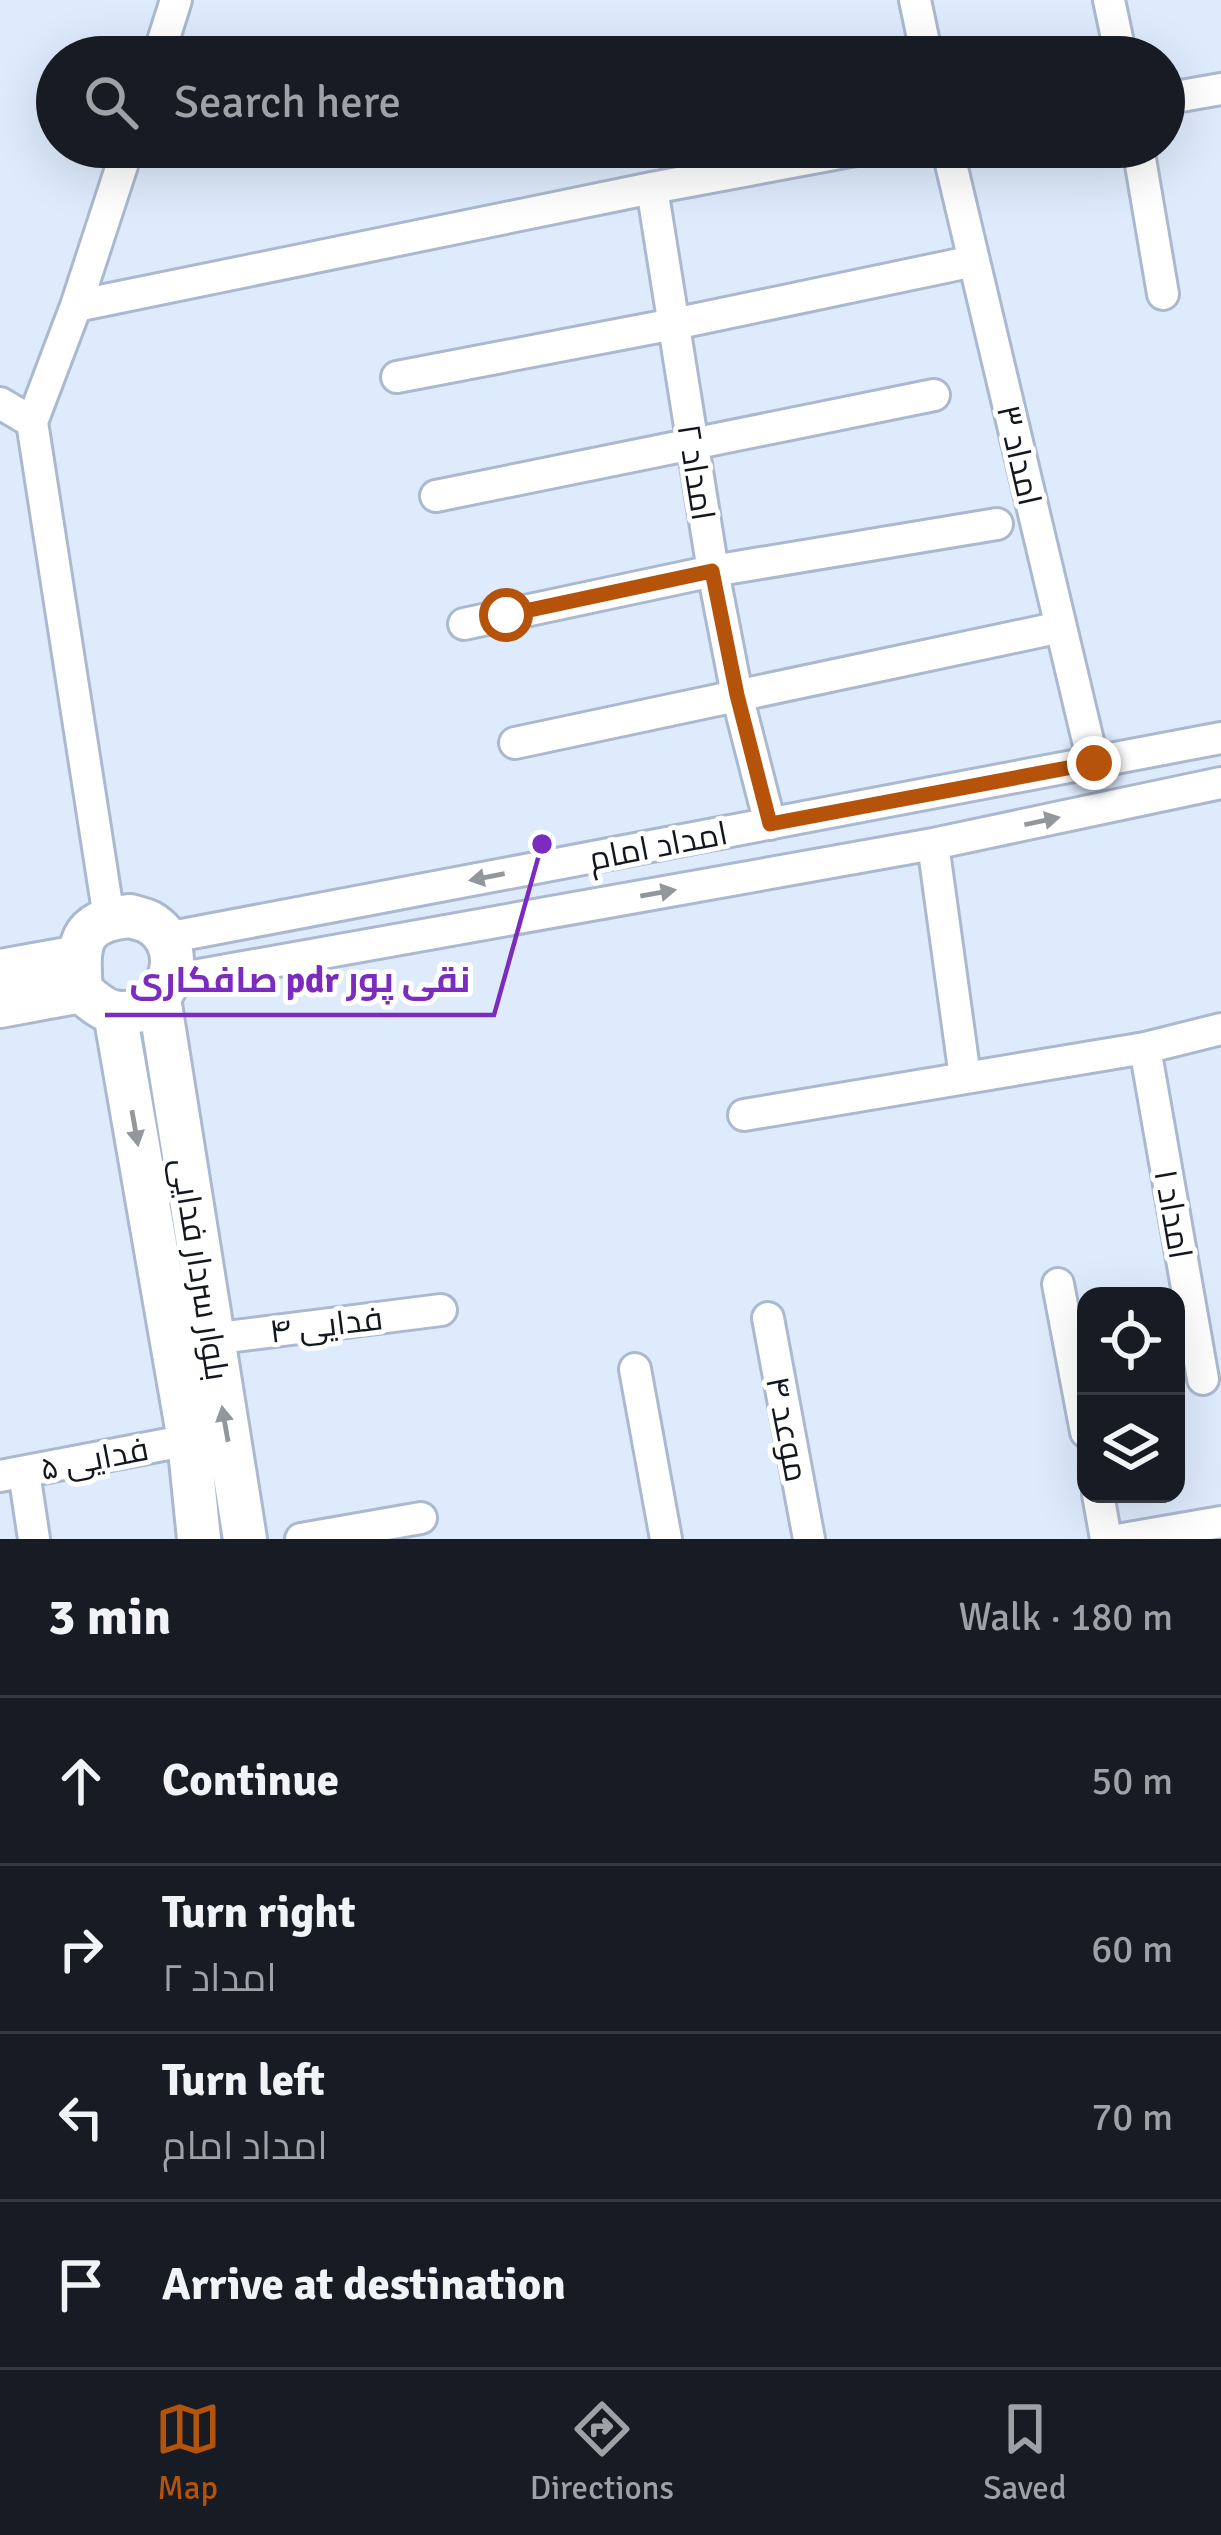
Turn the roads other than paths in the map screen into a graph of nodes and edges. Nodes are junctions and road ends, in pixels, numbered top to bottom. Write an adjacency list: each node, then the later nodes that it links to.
1 (176, 0): 4 (street)
2 (915, 0): 5 (street)
3 (1109, 0): 6 (street)
4 (165, 36)
5 (923, 36)
6 (1116, 36)
7 (1221, 89): 8 (street)
8 (1185, 95)
9 (121, 168): 16 (street)
10 (759, 168): 13 (street)
11 (951, 168): 14 (street, امداد ۳)
12 (1142, 168): 15 (street)
13 (652, 188): 16 (street); 17 (street, امداد ۲)
14 (974, 261): 17 (street); 27 (street, امداد ۳)
15 (1163, 294)
16 (76, 306): 21 (street)
17 (674, 323): 18 (street); 22 (street, امداد ۲)
18 (397, 377)
19 (934, 395): 22 (street)
20 (0, 403): 21 (street)
21 (32, 422): 35 (street)
22 (693, 442): 23 (street); 25 (street, امداد ۲)
23 (436, 496)
24 (997, 524): 25 (street)
25 (712, 571): 26 (street); 28 (street, امداد ۲)
26 (464, 624)
27 (1061, 627): 28 (street); 31 (street, امداد ۳)
28 (737, 695): 30 (street); 33 (street, امداد ۲)
29 (1221, 738): 31 (street, امداد امام)
30 (515, 743)
31 (1094, 763): 33 (street, امداد امام)
32 (1221, 783): 34 (street, امداد امام, one-way to 32)
33 (770, 824): 37 (street, امداد امام, one-way to 37)
34 (933, 844): 37 (street, امداد امام, one-way to 34); 42 (street)
35 (109, 918): 37 (main road); 38 (main road)
36 (0, 971): 38 (main road)
37 (165, 972): 38 (main road); 47 (main road, بلوار سردار فدایی)
38 (92, 987): 39 (main road); 51 (main road, بلوار سردار فدایی, one-way to 51)
39 (0, 1006)
40 (1221, 1029): 41 (street)
41 (1145, 1048): 42 (street); 49 (street, امداد ۱)
42 (964, 1077): 43 (street)
43 (744, 1115)
44 (1058, 1285): 50 (street)
45 (441, 1310): 47 (street, فدایی ۴)
46 (768, 1318): 61 (street, موعد ۴)
47 (211, 1339): 58 (main road, بلوار سردار فدایی, one-way to 47)
48 (635, 1369): 60 (street)
49 (1203, 1379)
50 (1079, 1395)
51 (189, 1440): 52 (street, فدایی ۵); 57 (main road, بلوار سردار فدایی)
52 (12, 1474): 56 (street)
53 (1100, 1503): 62 (street)
54 (421, 1518): 59 (street)
55 (1221, 1522): 63 (street)
56 (34, 1539)
57 (199, 1539)
58 (245, 1539)
59 (301, 1539)
60 (666, 1539)
61 (808, 1539)
62 (1106, 1539)
63 (1123, 1539)

